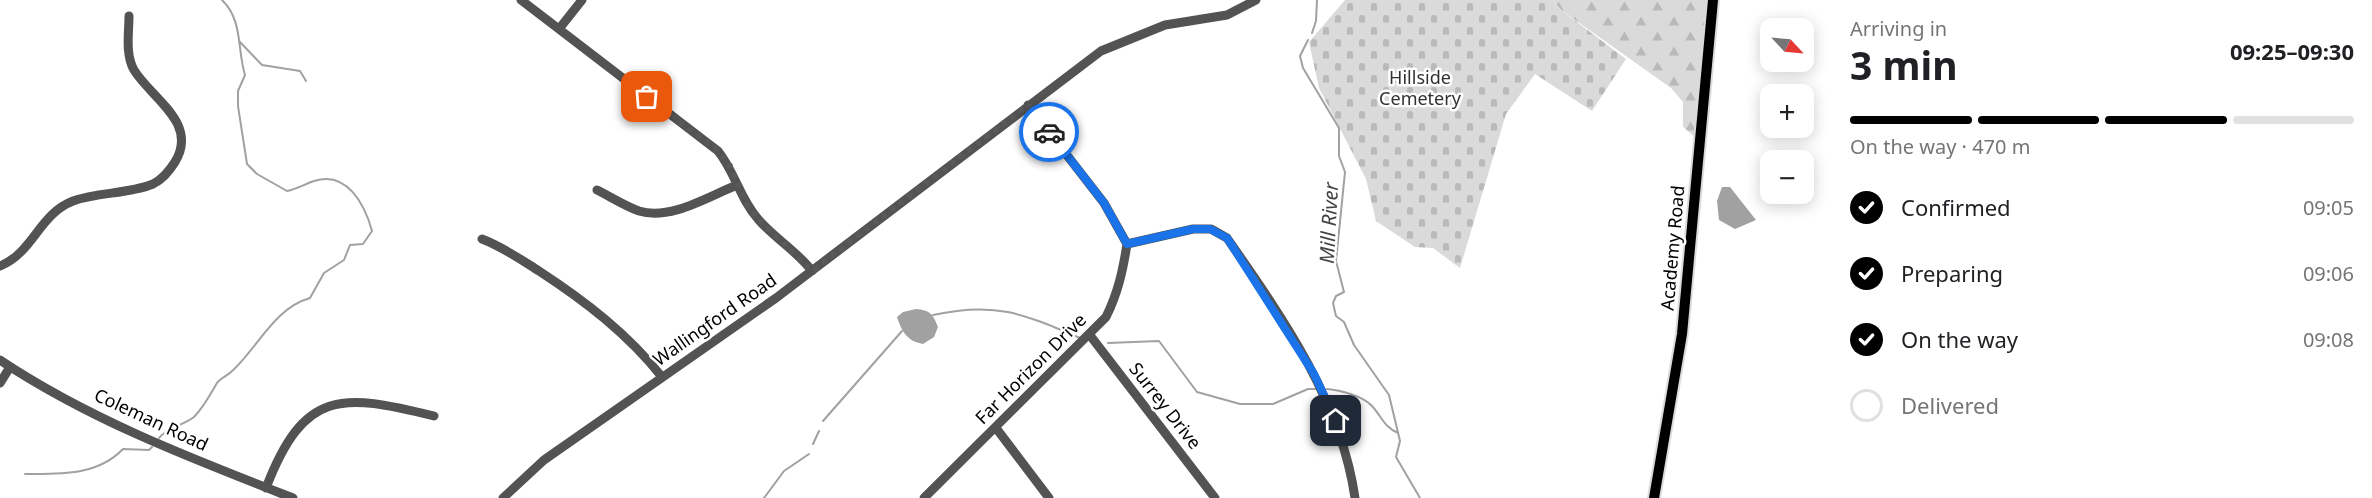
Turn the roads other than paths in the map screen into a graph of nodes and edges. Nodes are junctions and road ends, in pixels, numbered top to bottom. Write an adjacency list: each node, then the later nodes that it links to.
1 (521, 0): 6 (street)
2 (582, 0): 6 (street)
3 (1256, 0): 7 (street, Wallingford Road)
4 (1713, 0): 28 (main road, Academy Road)
5 (129, 16): 12 (street)
6 (559, 29): 8 (street)
7 (1028, 105): 11 (street); 13 (street, Wallingford Road)
8 (737, 185): 9 (street); 13 (street)
9 (597, 190)
10 (482, 239): 17 (street)
11 (1127, 244): 14 (street, Far Horizon Drive); 27 (street)
12 (0, 266)
13 (812, 271): 17 (street, Wallingford Road)
14 (1089, 334): 20 (street, Far Horizon Drive); 26 (street, Surrey Drive)
15 (0, 360): 16 (street, Coleman Road)
16 (10, 367): 18 (street); 21 (street, Coleman Road)
17 (662, 377): 23 (street, Wallingford Road)
18 (0, 383)
19 (434, 416): 21 (street)
20 (996, 428): 24 (street, Far Horizon Drive); 25 (street)
21 (267, 488): 22 (street, Coleman Road)
22 (293, 498)
23 (502, 498)
24 (924, 498)
25 (1049, 498)
26 (1215, 498)
27 (1355, 498)
28 (1654, 498)

